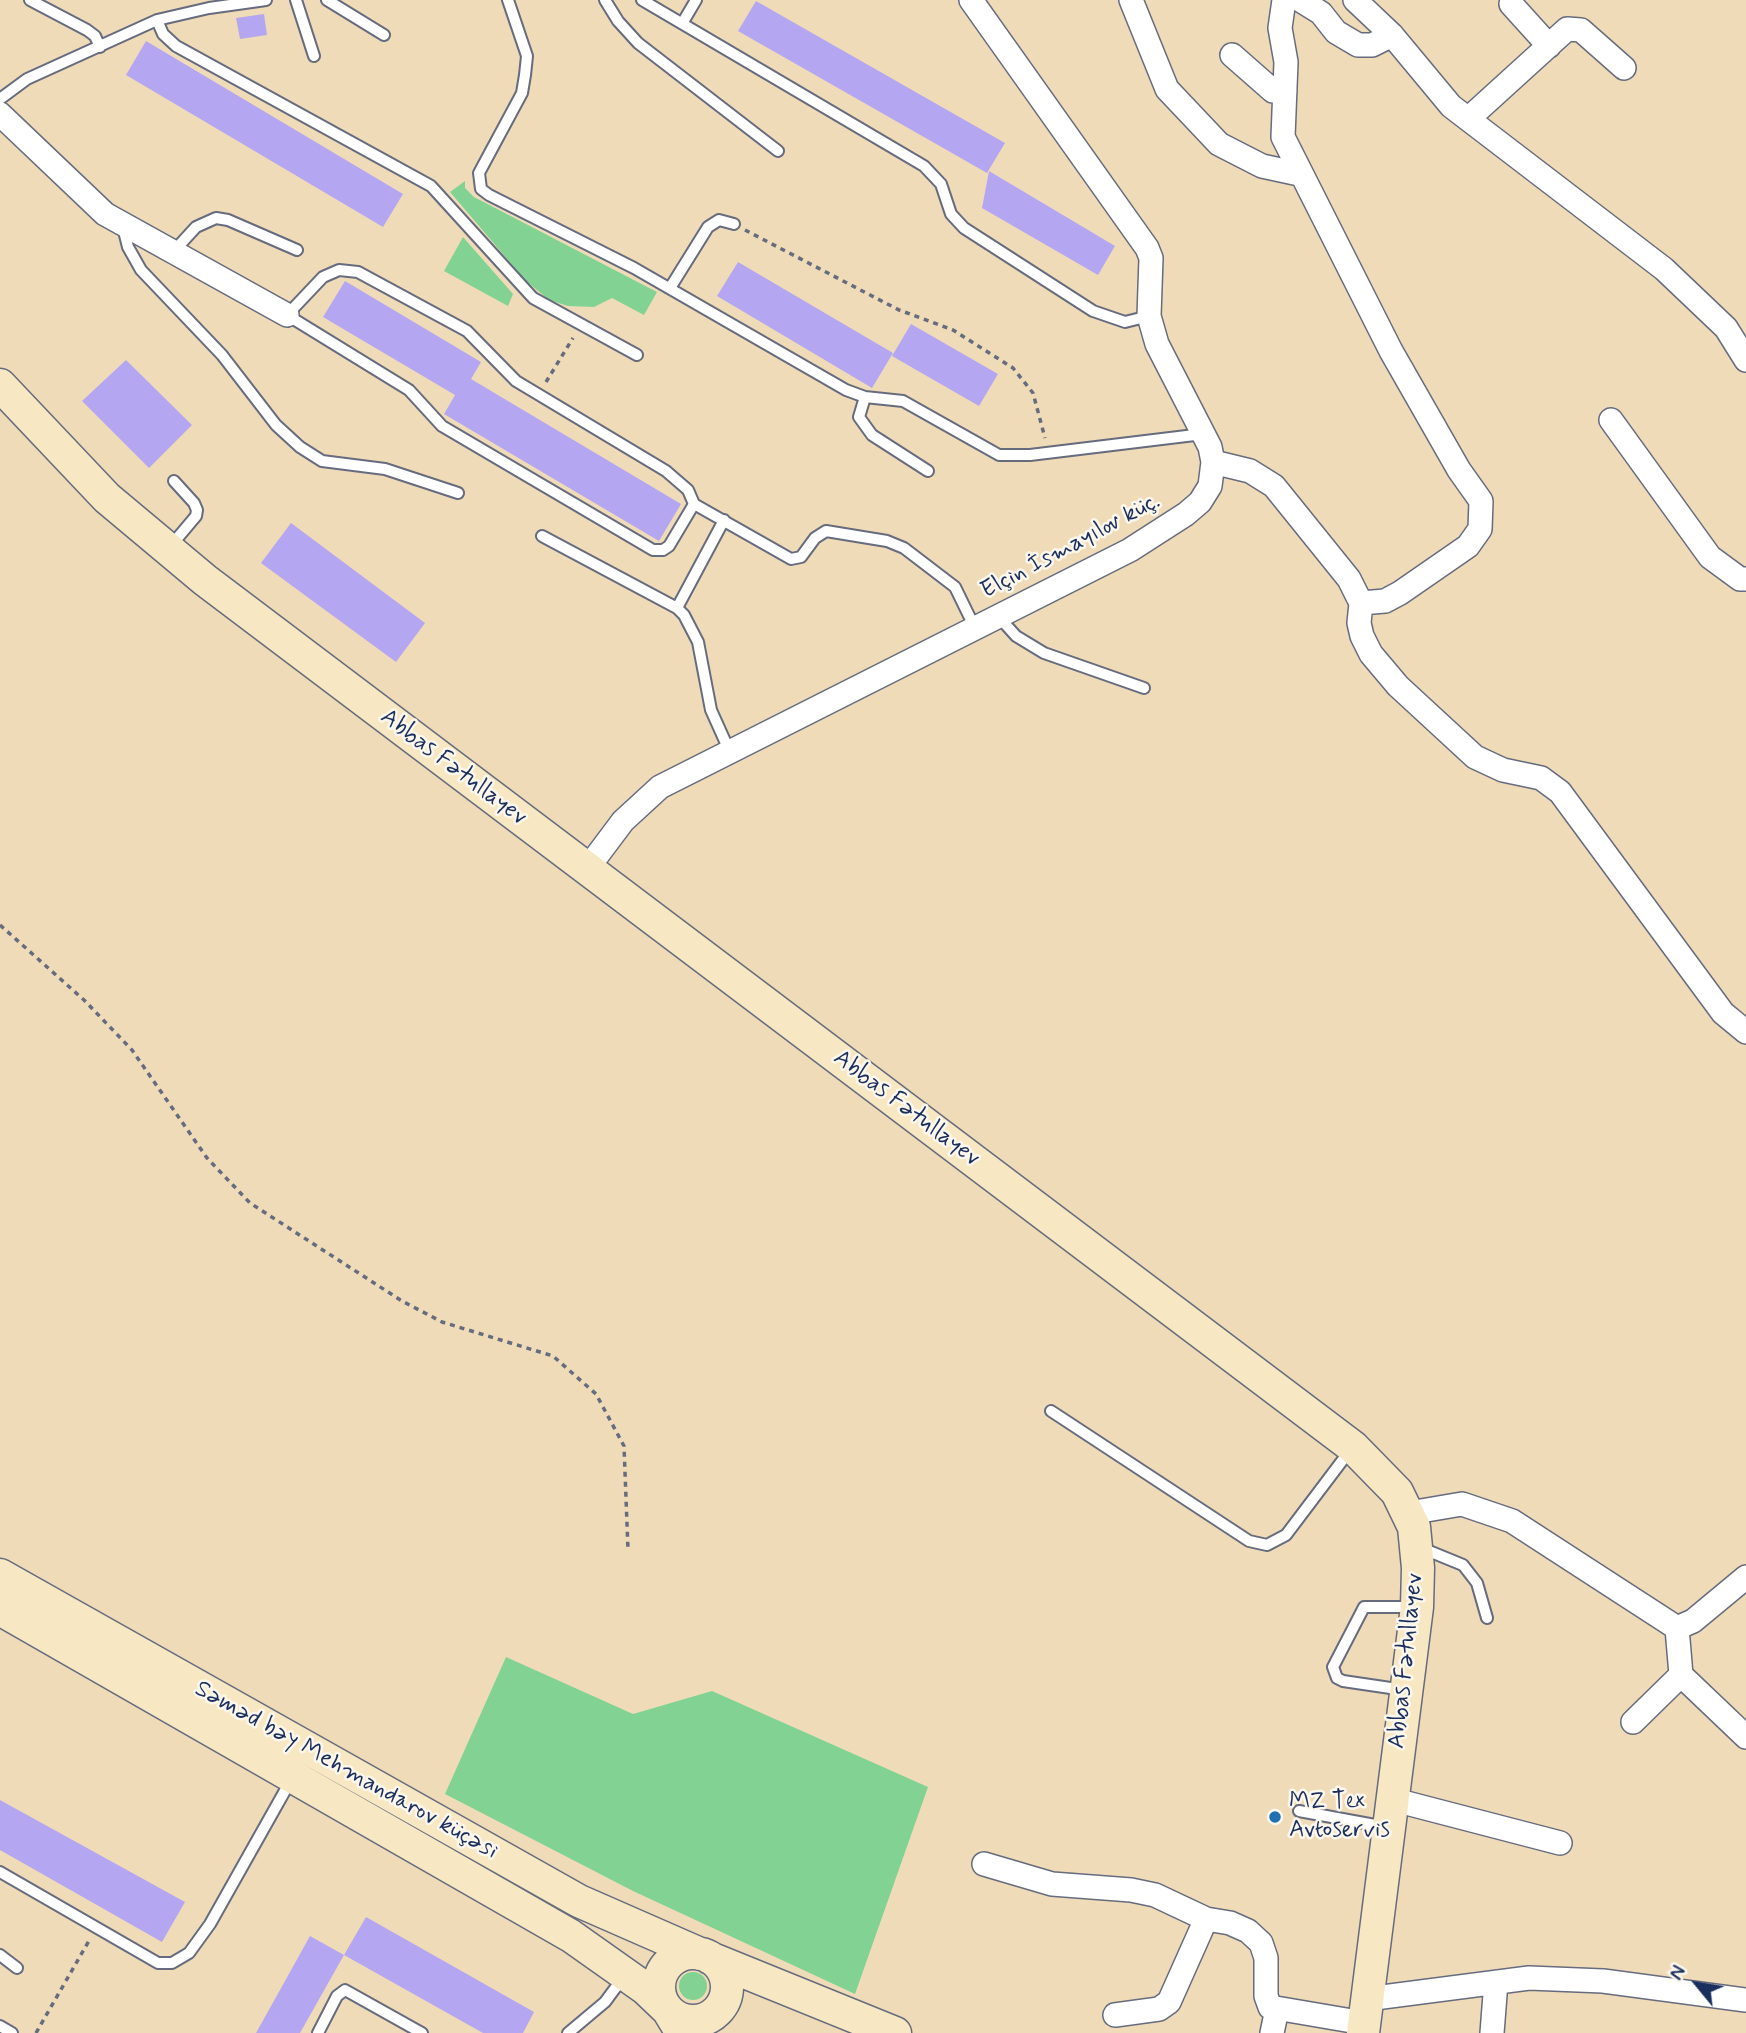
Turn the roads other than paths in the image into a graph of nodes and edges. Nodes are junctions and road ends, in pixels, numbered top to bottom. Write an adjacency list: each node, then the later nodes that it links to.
1 (30, 0): 20 (lane)
2 (266, 0): 13 (lane)
3 (296, 0): 22 (lane)
4 (327, 0): 18 (lane)
5 (508, 0): 34 (lane)
6 (606, 0): 28 (lane)
7 (642, 0): 16 (lane)
8 (696, 0): 16 (lane)
9 (971, 0): 36 (street)
10 (1131, 0): 29 (street)
11 (1355, 0): 17 (street)
12 (1291, 1): 17 (street); 24 (street)
13 (207, 4): 15 (lane)
14 (1511, 4): 19 (street)
15 (157, 20): 20 (lane); 37 (lane)
16 (683, 22): 36 (lane)
17 (1392, 35): 27 (street)
18 (384, 36)
19 (1549, 46): 23 (street); 27 (street)
20 (100, 47): 25 (lane)
21 (1232, 55): 24 (street)
22 (314, 56)
23 (1624, 68)
24 (1285, 91): 29 (street)
25 (0, 99)
26 (0, 114): 31 (street)
27 (1468, 119): 38 (street)
28 (778, 152)
29 (1299, 174): 52 (street)
30 (734, 224): 34 (lane)
31 (123, 226): 33 (street); 46 (lane)
32 (297, 250): 33 (lane)
33 (174, 251): 35 (street)
34 (670, 288): 40 (lane)
35 (287, 315): 47 (lane); 47 (lane)
36 (1149, 316): 42 (street)
37 (637, 355)
38 (1746, 360)
39 (0, 385): 50 (main road, Abbas Fətullayev)
40 (865, 397): 42 (lane); 44 (lane)
41 (1611, 420): 51 (street)
42 (1205, 434): 43 (street)
43 (1213, 462): 52 (street); 54 (street, Elçin İsmayılov küç.)
44 (928, 471)
45 (174, 481): 50 (lane)
46 (458, 493)
47 (694, 504): 48 (lane)
48 (724, 520): 53 (lane); 55 (lane)
49 (542, 536): 53 (lane)
50 (168, 551): 58 (main road, Abbas Fətullayev)
51 (1746, 579)
52 (1361, 603): 59 (street)
53 (677, 608): 57 (lane)
54 (998, 616): 55 (street, Elçin İsmayılov küç.); 56 (lane)
55 (975, 628): 57 (street, Elçin İsmayılov küç.)
56 (1144, 688)
57 (730, 750): 58 (street, Elçin İsmayılov küç.)
58 (587, 869): 61 (main road, Abbas Fətullayev)
59 (1746, 1032)
60 (1051, 1411): 61 (lane)
61 (1353, 1447): 62 (main road, Abbas Fətullayev)
62 (1409, 1513): 63 (main road, Abbas Fətullayev); 69 (street)
63 (1417, 1547): 66 (main road, Abbas Fətullayev); 68 (lane)
64 (0, 1576): 82 (main road, Səməd bəy Mehmandarov küçəsi)
65 (1746, 1577): 69 (street)
66 (1416, 1607): 71 (main road, Abbas Fətullayev); 71 (lane)
67 (0, 1609): 74 (main road, Səməd bəy Mehmandarov küçəsi)
68 (1487, 1618)
69 (1677, 1628): 70 (street)
70 (1681, 1675): 72 (street); 73 (street)
71 (1406, 1690): 76 (main road, Abbas Fətullayev)
72 (1633, 1722)
73 (1746, 1737)
74 (293, 1777): 79 (lane); 84 (main road, Səməd bəy Mehmandarov küçəsi)
75 (1299, 1811): 76 (lane)
76 (1390, 1813): 77 (street); 90 (main road, Abbas Fətullayev)
77 (1560, 1843)
78 (984, 1864): 80 (street)
79 (2, 1877)
80 (1206, 1919): 88 (street); 89 (street)
81 (0, 1955): 83 (lane)
82 (705, 1956): 86 (main road, Səməd bəy Mehmandarov küçəsi); 91 (main road); 92 (main road)
83 (17, 1968)
84 (626, 1974): 92 (main road, Səməd bəy Mehmandarov küçəsi); 97 (lane)
85 (1496, 1982): 87 (street); 90 (street); 100 (street)
86 (814, 1999): 91 (main road); 98 (main road, Səməd bəy Mehmandarov küçəsi)
87 (1746, 2000)
88 (1277, 2009): 90 (street); 99 (street)
89 (1115, 2015)
90 (1365, 2018)
91 (714, 2020): 92 (main road)
92 (675, 2022)
93 (0, 2026): 94 (lane)
94 (12, 2033)
95 (318, 2033): 96 (lane)
96 (422, 2033)
97 (568, 2033)
98 (895, 2033)
99 (1272, 2033)
100 (1492, 2033)

